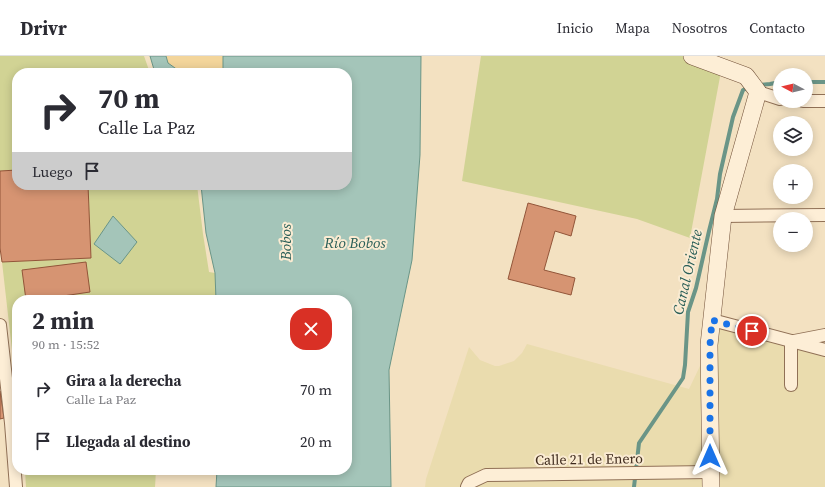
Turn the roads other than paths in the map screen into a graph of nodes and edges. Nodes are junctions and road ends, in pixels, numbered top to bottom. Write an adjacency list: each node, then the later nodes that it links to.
1 (692, 56): 2 (main road)
2 (758, 92): 3 (street); 7 (main road)
3 (773, 97)
4 (813, 101): 5 (street)
5 (825, 101)
6 (825, 215): 7 (street)
7 (723, 216): 8 (main road)
8 (712, 320): 11 (street); 17 (main road)
9 (0, 325): 14 (street)
10 (825, 335): 11 (street)
11 (791, 341): 12 (street); 13 (street)
12 (825, 350)
13 (791, 385)
14 (6, 424): 15 (street)
15 (12, 462)
16 (14, 475): 19 (street)
17 (710, 480): 18 (street, Calle 21 de Enero)
18 (468, 485)
19 (16, 487)

